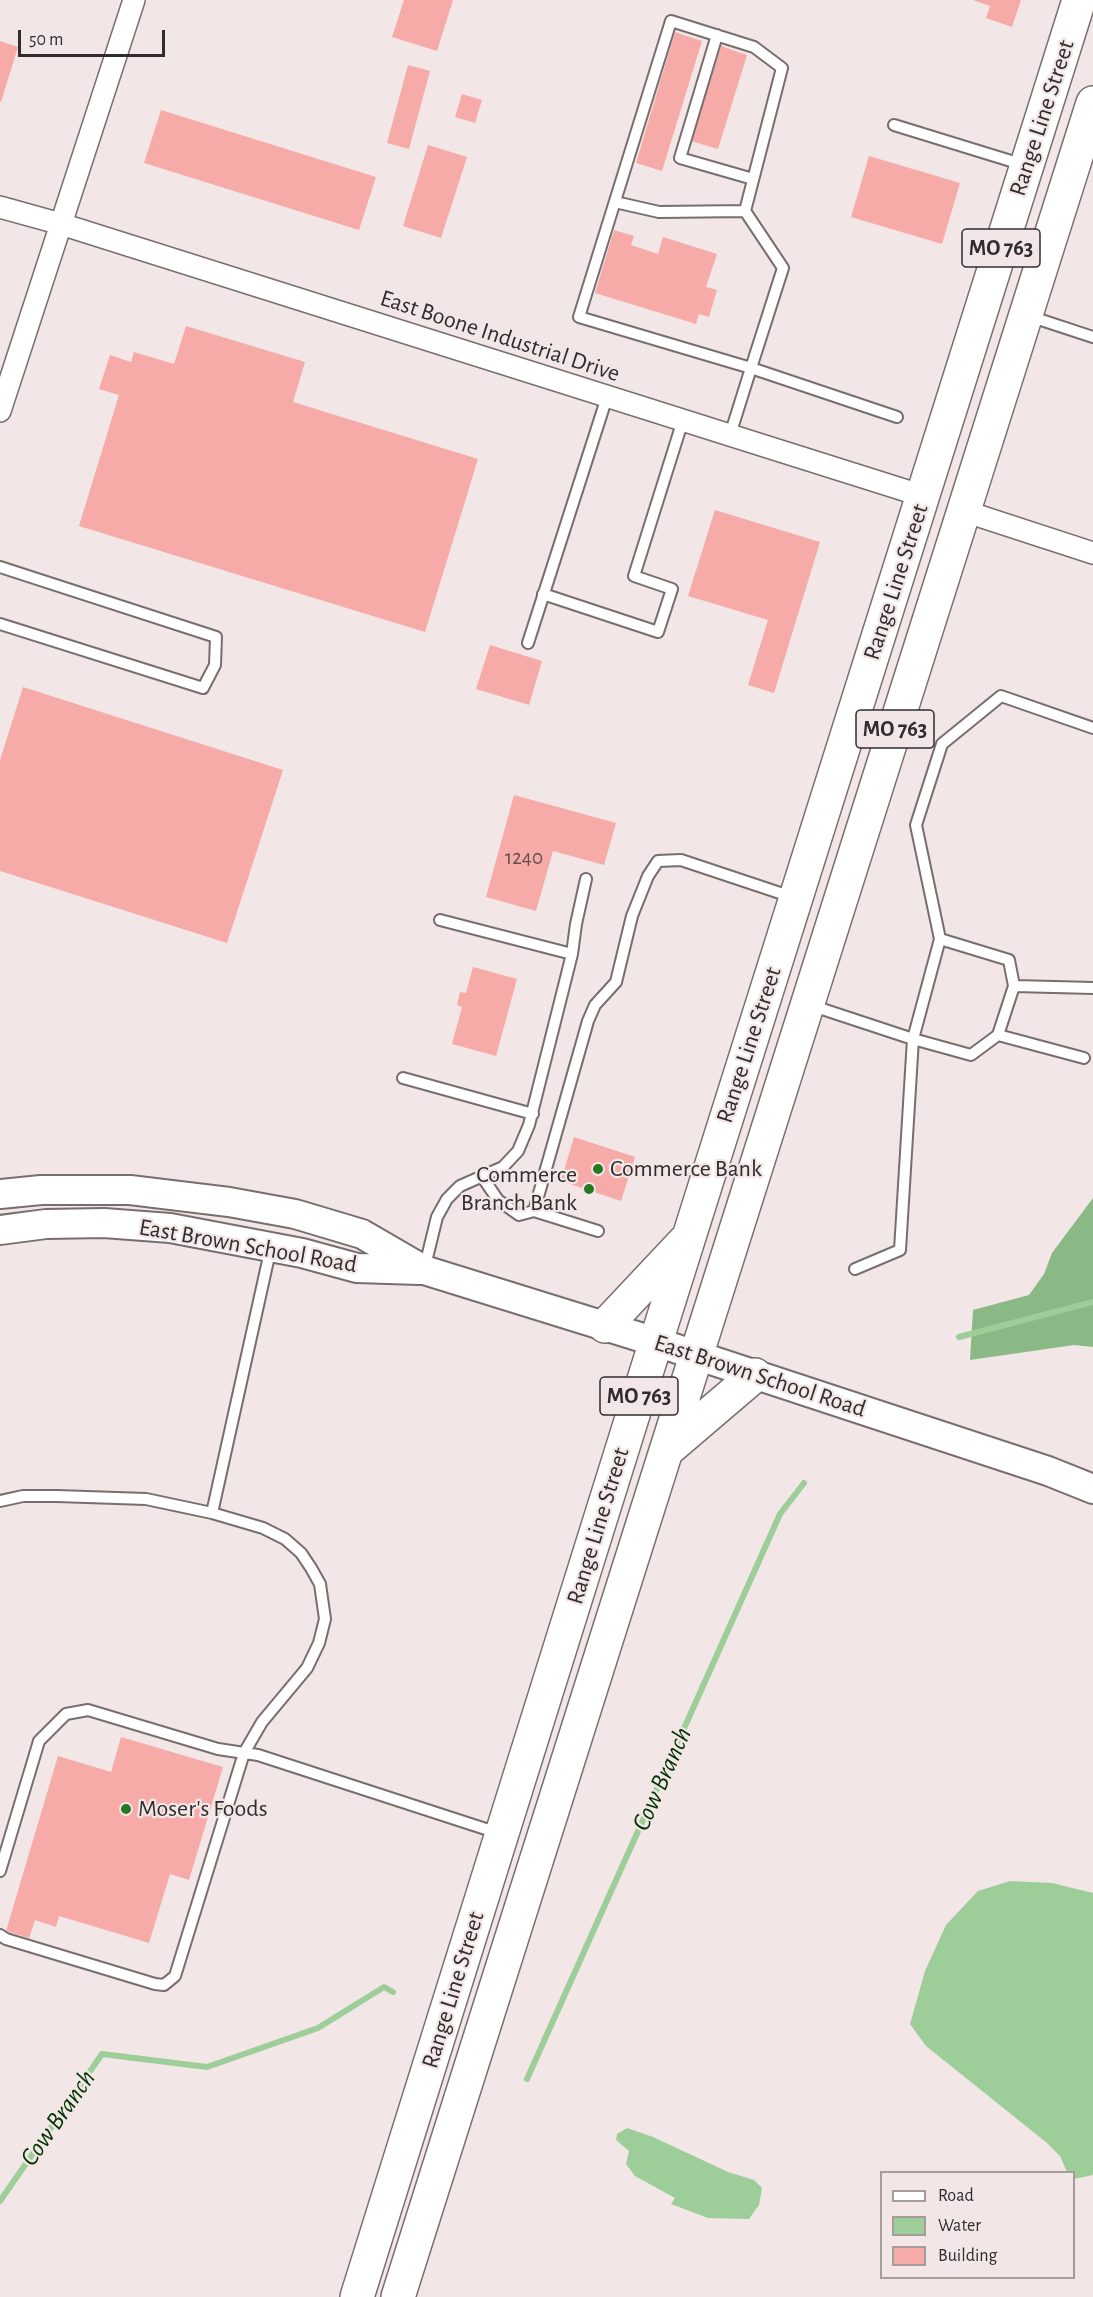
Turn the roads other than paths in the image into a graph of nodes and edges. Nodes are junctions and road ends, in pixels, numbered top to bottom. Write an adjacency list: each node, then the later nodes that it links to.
1 (134, 0): 11 (street)
2 (1079, 0): 6 (main road, Range Line Street / MO 763)
3 (717, 35): 7 (lane); 7 (lane); 8 (lane)
4 (1093, 103): 12 (main road, Range Line Street / MO 763)
5 (894, 125): 6 (lane)
6 (1027, 165): 15 (main road, Range Line Street / MO 763)
7 (753, 179): 10 (lane)
8 (615, 202): 10 (lane); 14 (lane)
9 (0, 207): 11 (street, East Boone Industrial Drive)
10 (745, 212): 14 (lane)
11 (62, 224): 16 (street, East Boone Industrial Drive); 17 (street)
12 (1026, 315): 13 (lane); 22 (main road, Range Line Street / MO 763)
13 (1093, 337)
14 (751, 368): 18 (lane); 20 (lane)
15 (962, 370): 21 (main road, Range Line Street / MO 763); 22 (main road)
16 (608, 397): 19 (street, East Boone Industrial Drive); 25 (lane)
17 (0, 411)
18 (897, 417)
19 (682, 420): 20 (street, East Boone Industrial Drive); 25 (lane)
20 (730, 435): 21 (street, East Boone Industrial Drive)
21 (922, 496): 28 (main road); 31 (main road, Range Line Street / MO 763)
22 (964, 511): 23 (street); 28 (main road, Range Line Street / MO 763)
23 (1093, 553)
24 (0, 567): 26 (lane)
25 (543, 594): 27 (lane)
26 (0, 624)
27 (528, 643)
28 (907, 691): 37 (main road, Range Line Street / MO 763)
29 (1093, 728): 33 (lane)
30 (586, 879): 34 (lane)
31 (796, 898): 45 (lane); 48 (main road, Range Line Street / MO 763)
32 (440, 920): 34 (lane)
33 (940, 939): 35 (lane); 39 (lane)
34 (572, 954): 42 (lane)
35 (1014, 986): 36 (lane); 38 (lane)
36 (1093, 988)
37 (807, 1004): 39 (lane); 54 (main road, Range Line Street / MO 763)
38 (998, 1035): 39 (lane); 40 (lane)
39 (913, 1038): 50 (lane)
40 (1084, 1059)
41 (403, 1078): 42 (lane)
42 (532, 1114): 43 (lane)
43 (483, 1178): 45 (lane); 51 (lane)
44 (0, 1194): 51 (main road, East Brown School Road)
45 (534, 1211): 47 (lane)
46 (0, 1230): 49 (main road, East Brown School Road)
47 (598, 1231)
48 (689, 1236): 52 (main road); 53 (main road, Range Line Street / MO 763)
49 (271, 1246): 51 (main road, East Brown School Road); 59 (lane)
50 (855, 1269)
51 (424, 1270): 52 (main road, East Brown School Road)
52 (605, 1326): 53 (main road, East Brown School Road)
53 (656, 1342): 54 (main road, East Brown School Road); 61 (main road, Range Line Street / MO 763)
54 (697, 1356): 55 (main road, East Brown School Road); 56 (main road, Range Line Street / MO 763)
55 (755, 1375): 56 (main road); 57 (main road, East Brown School Road)
56 (666, 1451): 64 (main road, Range Line Street / MO 763)
57 (1093, 1489)
58 (0, 1501): 59 (lane)
59 (212, 1513): 60 (lane)
60 (244, 1753): 61 (lane); 62 (lane); 63 (lane)
61 (501, 1834): 64 (main road); 65 (main road, Range Line Street / MO 763)
62 (0, 1871)
63 (0, 1935)
64 (504, 1961): 66 (main road, Range Line Street / MO 763)
65 (357, 2297)
66 (398, 2297)

